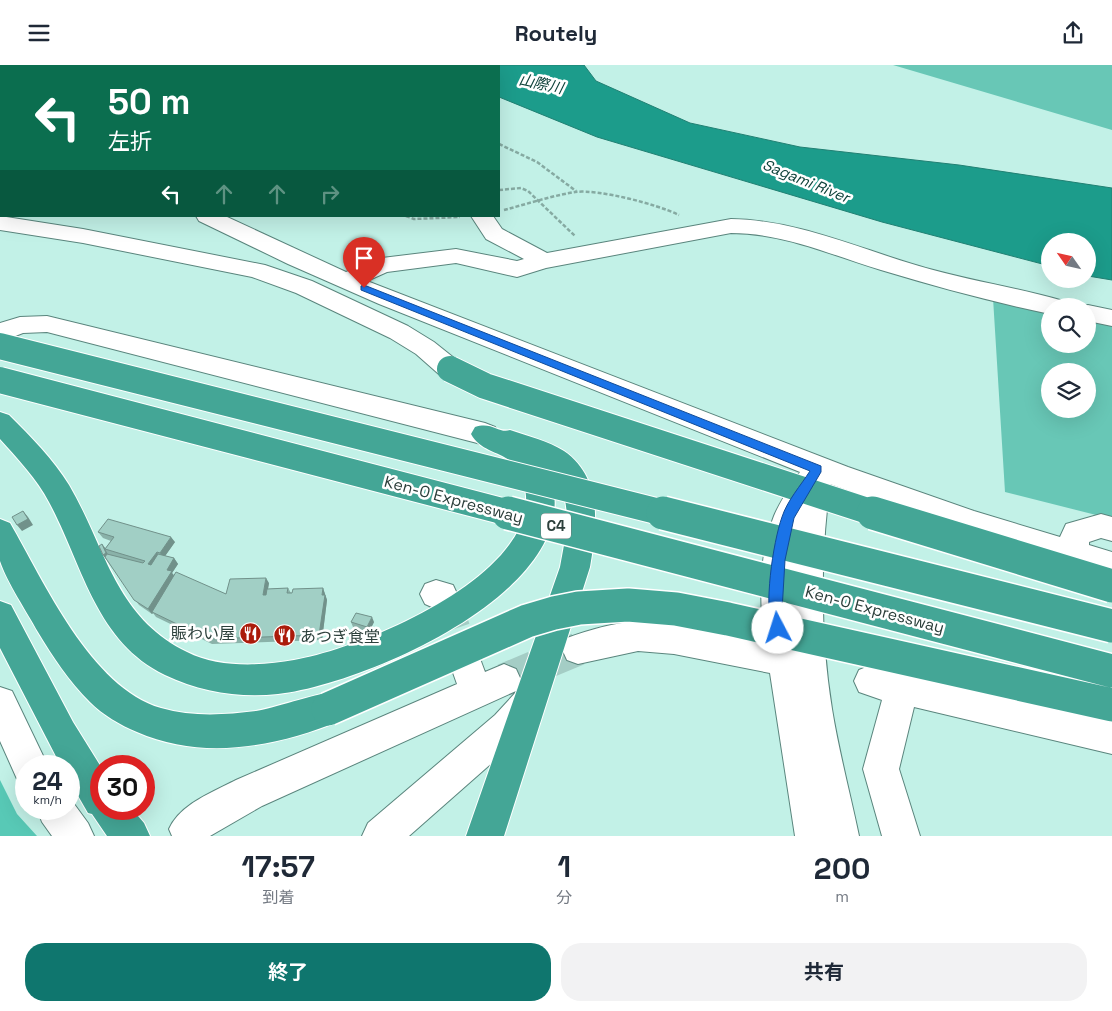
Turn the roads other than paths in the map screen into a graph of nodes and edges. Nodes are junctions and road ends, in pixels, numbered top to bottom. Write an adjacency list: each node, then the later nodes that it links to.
1 (209, 217): 5 (street)
2 (483, 217): 4 (street)
3 (0, 223): 11 (street)
4 (544, 261): 5 (street); 6 (street)
5 (347, 281): 15 (street)
6 (1041, 304)
7 (1096, 315): 8 (street)
8 (1112, 318)
9 (0, 333): 14 (street)
10 (0, 346): 22 (highway, C4, bridge)
11 (450, 369): 20 (highway, bridge)
12 (0, 380): 25 (highway, Ken-O Expressway / C4, bridge)
13 (0, 422): 14 (highway)
14 (485, 434): 28 (highway)
15 (817, 469): 18 (street); 24 (street)
16 (1112, 529): 18 (street)
17 (0, 532): 29 (highway, bridge)
18 (1072, 554): 19 (street)
19 (1112, 565)
20 (1112, 586)
21 (0, 615): 32 (highway)
22 (1112, 626)
23 (578, 649): 24 (street)
24 (797, 664): 40 (street); 41 (street)
25 (1112, 671)
26 (482, 680): 35 (street)
27 (0, 703): 31 (street)
28 (529, 703): 38 (street); 39 (highway)
29 (1112, 705)
30 (1112, 737): 42 (street)
31 (25, 755)
32 (90, 782)
33 (63, 820): 36 (street)
34 (117, 820): 37 (highway)
35 (188, 829)
36 (75, 836)
37 (131, 836)
38 (381, 836)
39 (485, 836)
40 (814, 836)
41 (840, 836)
42 (901, 836)

